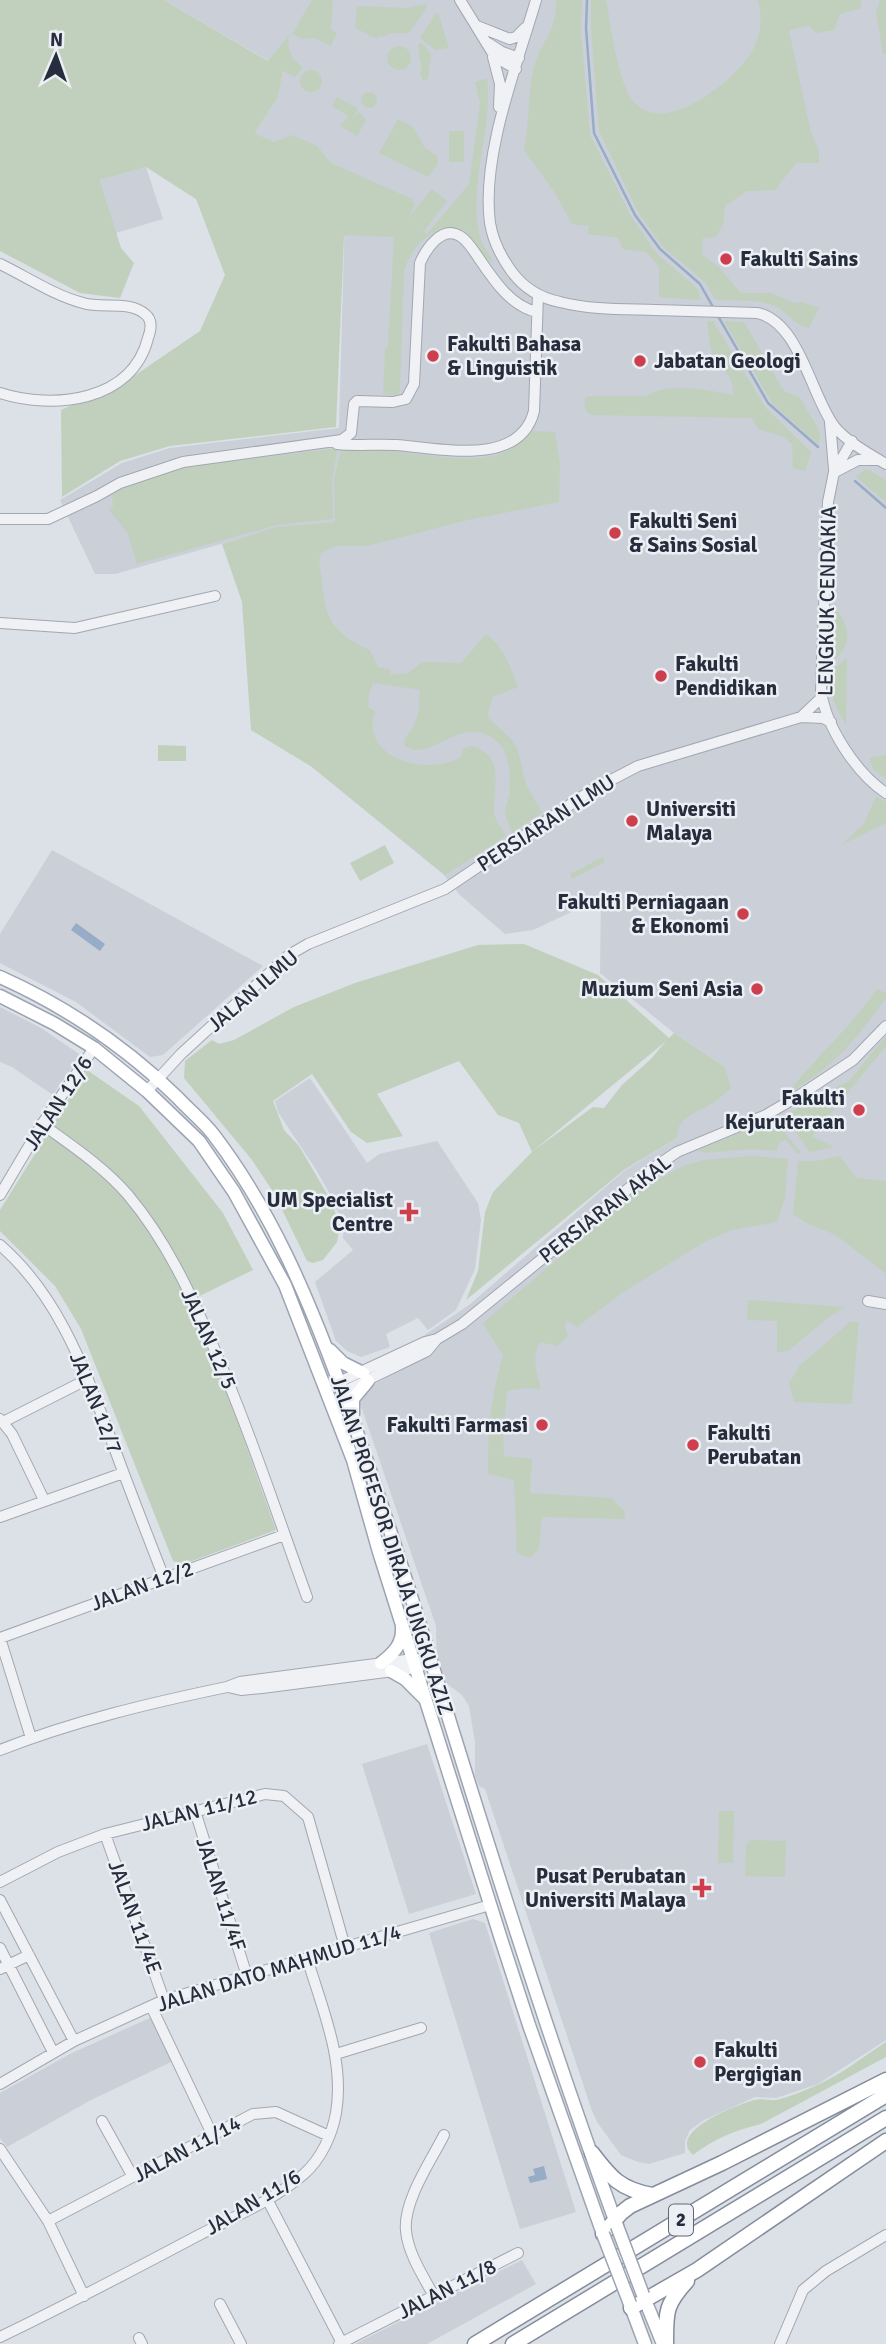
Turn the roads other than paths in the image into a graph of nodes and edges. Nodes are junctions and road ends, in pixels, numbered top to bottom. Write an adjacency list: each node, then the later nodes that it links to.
1 (460, 0): 4 (street)
2 (536, 0): 3 (street)
3 (529, 21): 4 (street); 6 (street)
4 (477, 25): 5 (street)
5 (490, 48): 6 (street); 7 (street)
6 (517, 63): 7 (street)
7 (499, 125): 9 (street)
8 (0, 264): 11 (street)
9 (538, 295): 10 (street); 12 (street)
10 (537, 312): 13 (street); 16 (street)
11 (0, 393)
12 (829, 418): 14 (street); 18 (street, LENGKUK CENDAKIA)
13 (353, 422): 15 (street); 16 (street)
14 (852, 441): 17 (street); 18 (street, LENGKUK CENDAKIA)
15 (332, 442): 16 (street); 19 (street)
16 (373, 443)
17 (883, 462): 18 (street)
18 (834, 472): 22 (street, LENGKUK CENDAKIA)
19 (0, 519)
20 (215, 596): 21 (street)
21 (0, 623)
22 (822, 697): 23 (street, PERSIARAN ILMU); 24 (street, LENGKUK CENDAKIA)
23 (801, 716): 24 (street); 26 (street, PERSIARAN ILMU)
24 (831, 723): 25 (street, LENGKUK CENDAKIA)
25 (886, 793)
26 (453, 884): 31 (street, JALAN ILMU)
27 (0, 978): 31 (main road, JALAN PROFESOR DIRAJA UNGKU AZIZ)
28 (0, 996): 30 (main road, JALAN PROFESOR DIRAJA UNGKU AZIZ)
29 (886, 1026): 40 (street, PERSIARAN AKAL)
30 (94, 1048): 32 (main road, JALAN PROFESOR DIRAJA UNGKU AZIZ); 33 (street, JALAN 12/6)
31 (158, 1079): 32 (street, JALAN ILMU); 39 (main road, JALAN PROFESOR DIRAJA UNGKU AZIZ)
32 (147, 1091): 38 (main road, JALAN PROFESOR DIRAJA UNGKU AZIZ)
33 (42, 1124): 34 (street, JALAN 12/6); 49 (street, JALAN 12/5)
34 (0, 1195)
35 (0, 1245): 41 (street, JALAN 12/7)
36 (868, 1301): 37 (street)
37 (886, 1304)
38 (301, 1323): 42 (main road); 45 (main road, JALAN PROFESOR DIRAJA UNGKU AZIZ)
39 (325, 1344): 40 (main road); 42 (main road, JALAN PROFESOR DIRAJA UNGKU AZIZ)
40 (366, 1377): 42 (street, PERSIARAN AKAL); 44 (main road)
41 (88, 1379): 43 (street); 46 (street, JALAN 12/7)
42 (340, 1388): 44 (main road, JALAN PROFESOR DIRAJA UNGKU AZIZ); 45 (main road)
43 (1, 1420): 47 (street)
44 (354, 1422): 54 (main road, JALAN PROFESOR DIRAJA UNGKU AZIZ)
45 (343, 1436): 52 (main road, JALAN PROFESOR DIRAJA UNGKU AZIZ)
46 (123, 1473): 47 (street); 50 (street, JALAN 12/7)
47 (44, 1500): 48 (street)
48 (0, 1517)
49 (285, 1535): 50 (street, JALAN 12/2); 51 (street, JALAN 12/5)
50 (164, 1577): 53 (street, JALAN 12/2)
51 (307, 1597)
52 (402, 1620): 55 (main road, JALAN PROFESOR DIRAJA UNGKU AZIZ); 56 (main road)
53 (0, 1638): 58 (street)
54 (431, 1660): 55 (street); 87 (main road, JALAN PROFESOR DIRAJA UNGKU AZIZ)
55 (415, 1663): 56 (street); 57 (main road, JALAN PROFESOR DIRAJA UNGKU AZIZ)
56 (386, 1667): 57 (main road); 58 (street)
57 (428, 1704): 64 (main road, JALAN PROFESOR DIRAJA UNGKU AZIZ)
58 (31, 1738): 59 (street)
59 (0, 1750)
60 (195, 1811): 61 (street, JALAN 11/12); 65 (street, JALAN 11/12); 70 (street, JALAN 11/4F)
61 (106, 1834): 62 (street, JALAN 11/12); 71 (street, JALAN 11/4E)
62 (0, 1882)
63 (0, 1900): 67 (street)
64 (491, 1905): 65 (street, JALAN DATO MAHMUD 11/4); 93 (main road, JALAN PROFESOR DIRAJA UNGKU AZIZ)
65 (345, 1947): 68 (street, JALAN DATO MAHMUD 11/4)
66 (0, 1948): 69 (street)
67 (29, 1955): 69 (street); 74 (street)
68 (307, 1958): 70 (street, JALAN DATO MAHMUD 11/4); 76 (street, JALAN 11/6)
69 (4, 1967): 75 (street)
70 (247, 1976): 71 (street, JALAN DATO MAHMUD 11/4)
71 (164, 2000): 72 (street, JALAN DATO MAHMUD 11/4)
72 (151, 2006): 74 (street, JALAN DATO MAHMUD 11/4); 82 (street)
73 (421, 2028): 76 (street)
74 (74, 2041): 75 (street, JALAN DATO MAHMUD 11/4)
75 (53, 2052): 78 (street, JALAN DATO MAHMUD 11/4)
76 (336, 2054): 84 (street, JALAN 11/6)
77 (886, 2080): 89 (highway)
78 (0, 2084)
79 (886, 2095): 105 (highway, 2)
80 (886, 2118): 106 (highway, 2)
81 (102, 2121): 88 (street)
82 (212, 2134): 84 (street, JALAN 11/14); 88 (street, JALAN 11/14)
83 (444, 2135): 98 (street)
84 (329, 2136): 90 (street, JALAN 11/6)
85 (886, 2141): 96 (highway)
86 (0, 2149): 91 (street)
87 (592, 2153): 89 (highway); 92 (main road, JALAN PROFESOR DIRAJA UNGKU AZIZ)
88 (133, 2177): 91 (street, JALAN 11/14)
89 (652, 2195): 92 (highway)
90 (267, 2199): 97 (street, JALAN 11/6); 103 (street)
91 (48, 2221): 97 (street)
92 (616, 2223): 93 (highway); 99 (main road, JALAN PROFESOR DIRAJA UNGKU AZIZ, bridge)
93 (603, 2234): 101 (main road, JALAN PROFESOR DIRAJA UNGKU AZIZ, bridge)
94 (886, 2235): 109 (street)
95 (518, 2253): 98 (street, JALAN 11/8)
96 (697, 2270): 99 (highway); 108 (highway)
97 (84, 2296): 102 (street, JALAN 11/6)
98 (434, 2296): 103 (street, JALAN 11/8)
99 (644, 2298): 101 (highway); 108 (main road, JALAN PROFESOR DIRAJA UNGKU AZIZ)
100 (220, 2304): 104 (street)
101 (630, 2306): 107 (main road, JALAN PROFESOR DIRAJA UNGKU AZIZ)
102 (0, 2337)
103 (341, 2343)
104 (241, 2344)
105 (475, 2344)
106 (513, 2344)
107 (645, 2344)
108 (664, 2344)
109 (780, 2344)

